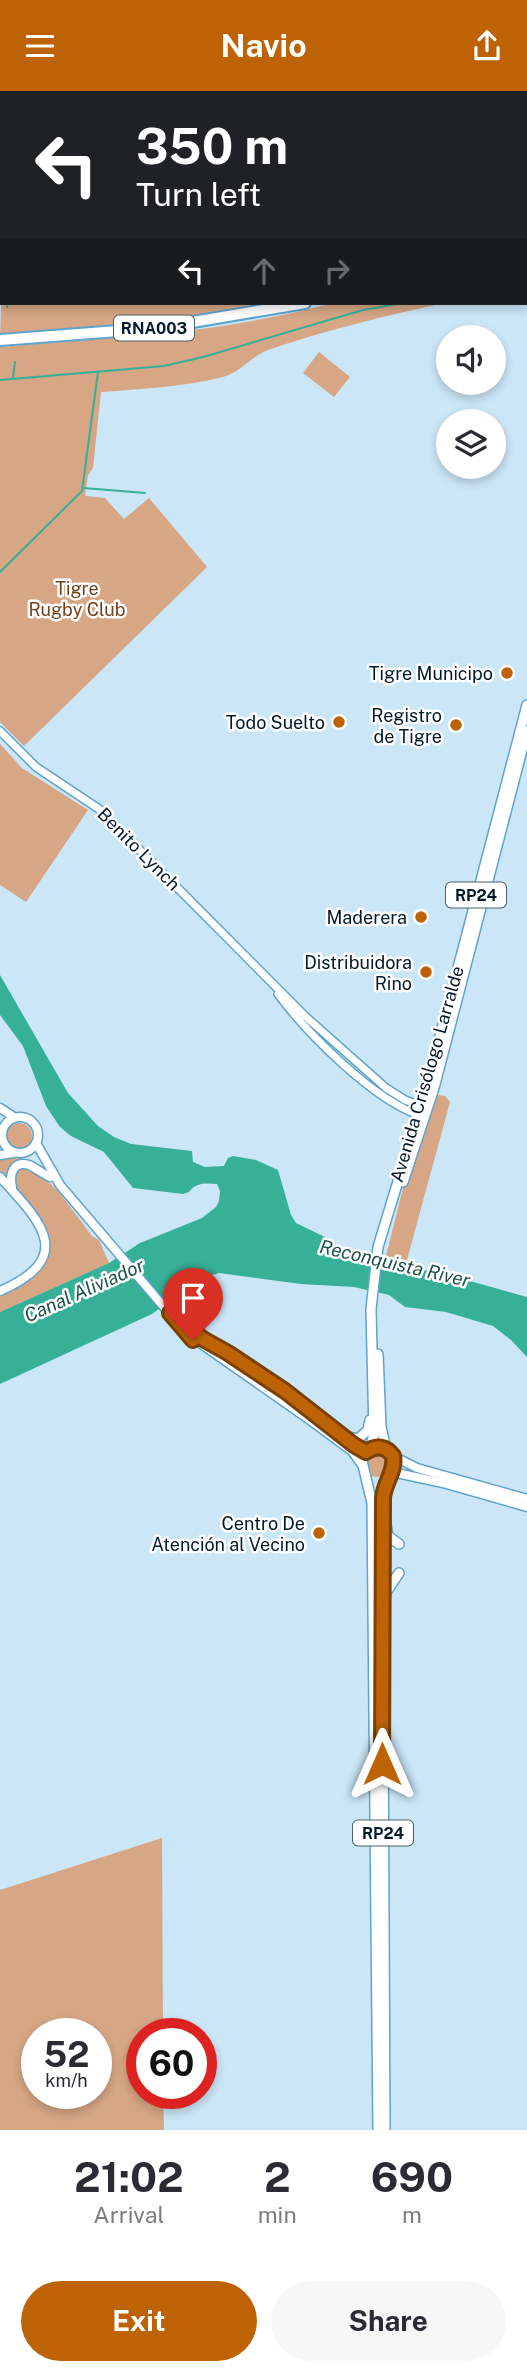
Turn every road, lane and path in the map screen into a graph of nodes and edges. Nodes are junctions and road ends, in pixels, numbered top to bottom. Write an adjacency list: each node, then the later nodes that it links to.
1 (293, 305): 2 (highway, RNA003)
2 (0, 340)
3 (527, 705): 7 (main road, Avenida Crisólogo Larralde / RP24)
4 (0, 731): 7 (street, Benito Lynch)
5 (527, 731): 7 (main road, Avenida Crisólogo Larralde / RP24)
6 (0, 1108): 8 (main road)
7 (423, 1112): 19 (main road, Avenida Crisólogo Larralde / RP24)
8 (14, 1117): 9 (main road); 10 (main road)
9 (1, 1127): 11 (main road)
10 (36, 1143): 11 (main road); 15 (main road)
11 (17, 1153): 12 (main road); 14 (main road)
12 (0, 1155)
13 (0, 1177): 16 (main road)
14 (50, 1177): 15 (main road); 16 (main road)
15 (60, 1185): 18 (main road)
16 (13, 1190): 17 (main road)
17 (0, 1291)
18 (170, 1313): 21 (main road); 24 (main road)
19 (375, 1333): 20 (main road, Avenida Crisólogo Larralde / RP24); 23 (main road, Avenida Crisólogo Larralde / RP24)
20 (373, 1408): 21 (main road); 22 (main road, Avenida Crisólogo Larralde / RP24)
21 (336, 1430): 22 (main road)
22 (368, 1450): 23 (main road); 24 (main road, RP24)
23 (389, 1453): 25 (main road, RP24); 26 (main road)
24 (363, 1469): 25 (main road); 32 (main road, RP24)
25 (390, 1474): 27 (main road); 28 (main road, RP24)
26 (527, 1499)
27 (527, 1507)
28 (382, 1520): 29 (main road); 31 (main road, RP24)
29 (399, 1544)
30 (400, 1573): 31 (main road)
31 (383, 1597): 33 (main road, RP24)
32 (377, 2130)
33 (385, 2130)

